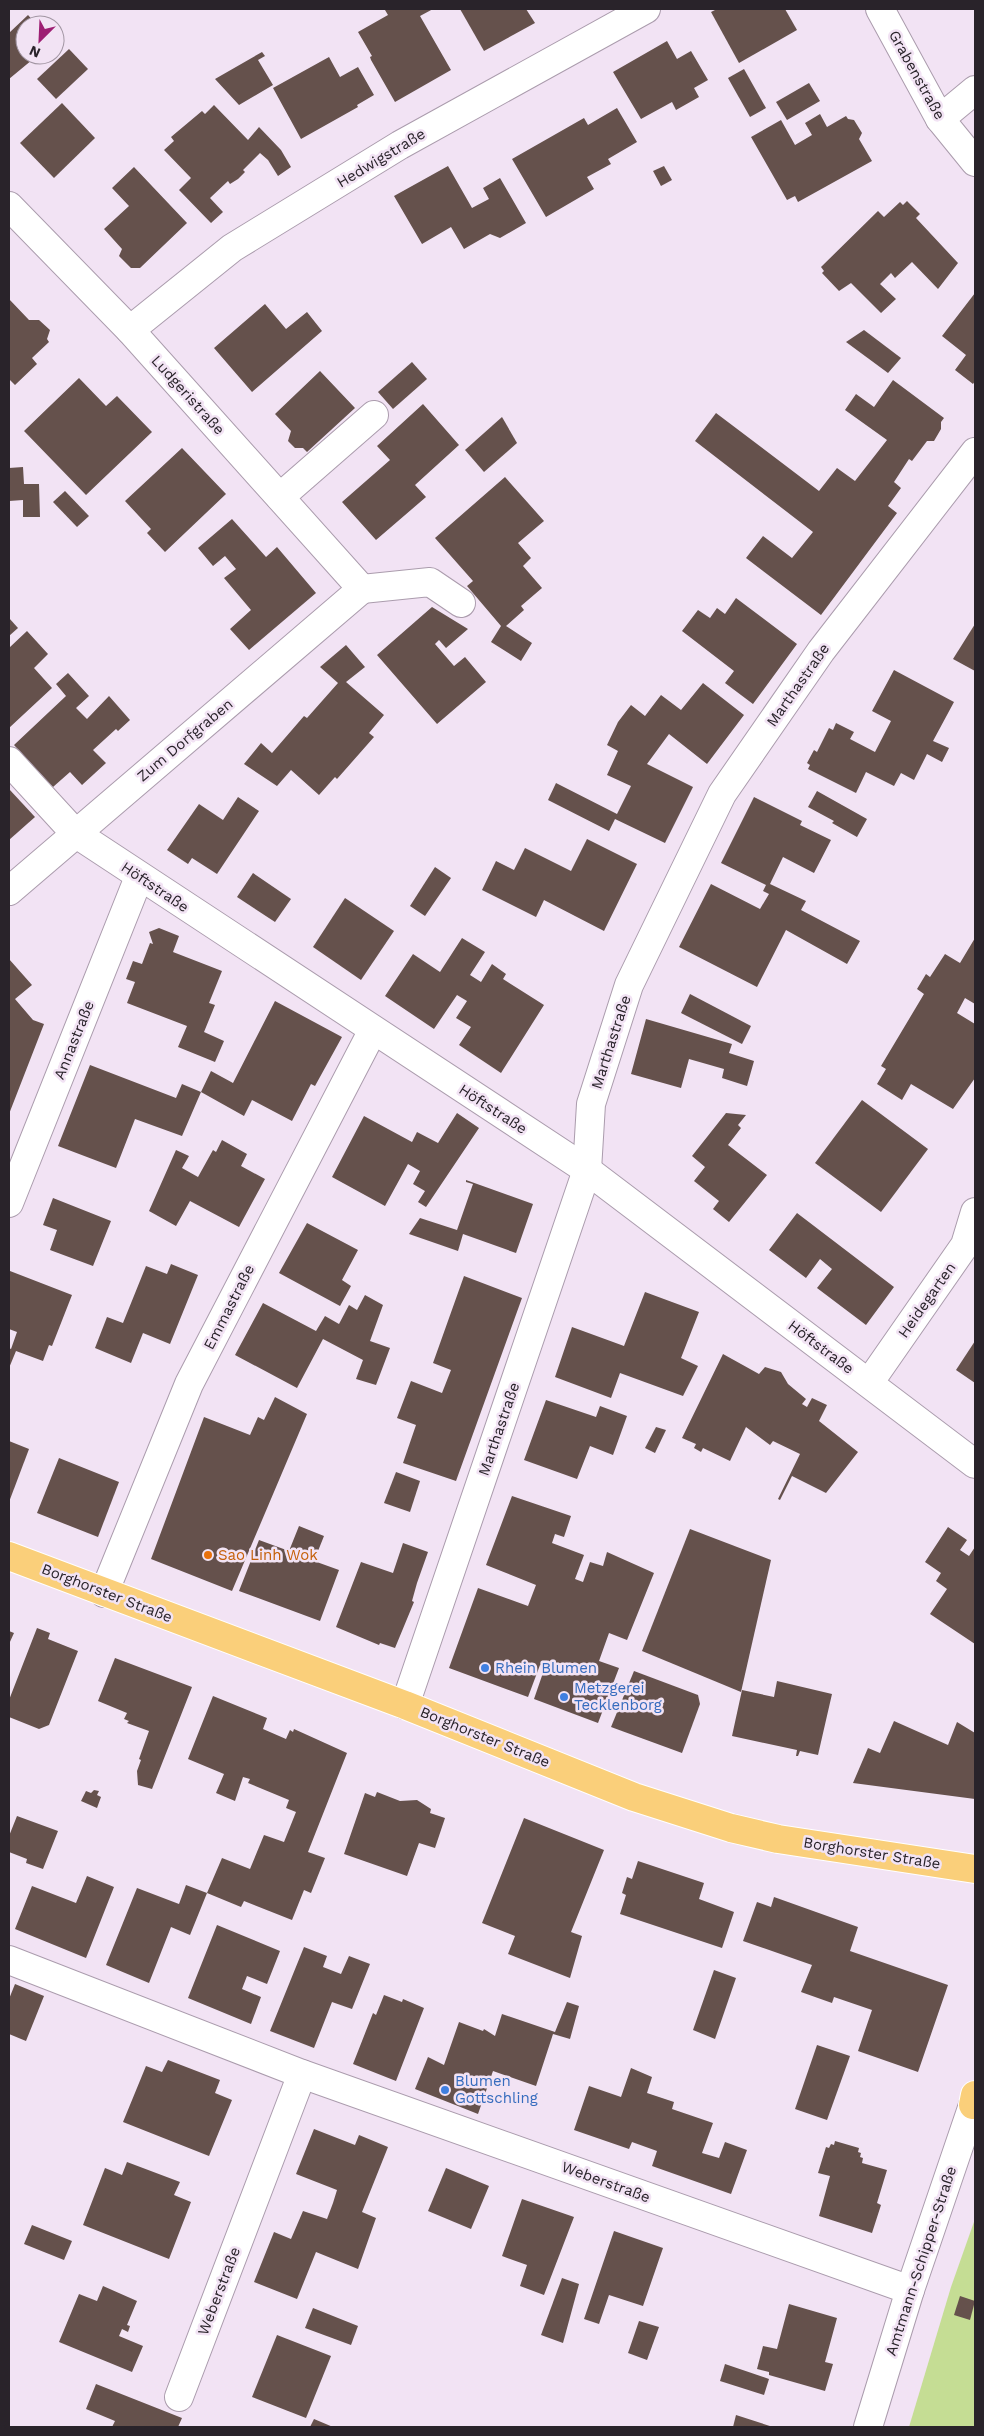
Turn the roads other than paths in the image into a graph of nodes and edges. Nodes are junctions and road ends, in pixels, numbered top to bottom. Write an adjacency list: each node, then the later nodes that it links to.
1 (646, 9): 7 (street, Hedwigstraße)
2 (880, 9): 4 (street, Grabenstraße)
3 (975, 90): 4 (street)
4 (940, 119): 5 (street, Grabenstraße)
5 (975, 162)
6 (9, 206): 7 (street, Ludgeristraße)
7 (130, 330): 10 (street, Ludgeristraße)
8 (374, 414): 10 (street)
9 (975, 452): 18 (street, Marthastraße)
10 (280, 497): 11 (street, Ludgeristraße)
11 (362, 589): 12 (street); 14 (street, Zum Dorfgraben)
12 (461, 602)
13 (9, 761): 14 (street, Höftstraße)
14 (75, 833): 15 (street, Höftstraße); 16 (street, Zum Dorfgraben)
15 (139, 877): 17 (street, Höftstraße); 19 (street, Annastraße)
16 (9, 892)
17 (373, 1030): 18 (street, Höftstraße); 24 (street, Emmastraße)
18 (587, 1170): 21 (street, Höftstraße); 25 (street, Marthastraße)
19 (9, 1203)
20 (975, 1212): 21 (street, Heidegarten)
21 (869, 1383): 22 (street, Höftstraße)
22 (975, 1464)
23 (9, 1556): 24 (main road, Borghorster Straße)
24 (104, 1593): 25 (main road, Borghorster Straße)
25 (405, 1705): 26 (main road, Borghorster Straße)
26 (975, 1869)
27 (9, 1960): 28 (street, Weberstraße)
28 (302, 2074): 30 (street, Weberstraße); 31 (street, Weberstraße)
29 (974, 2102): 30 (street, Amtmann-Schipper-Straße)
30 (910, 2290): 32 (street, Amtmann-Schipper-Straße)
31 (179, 2397)
32 (868, 2427)

